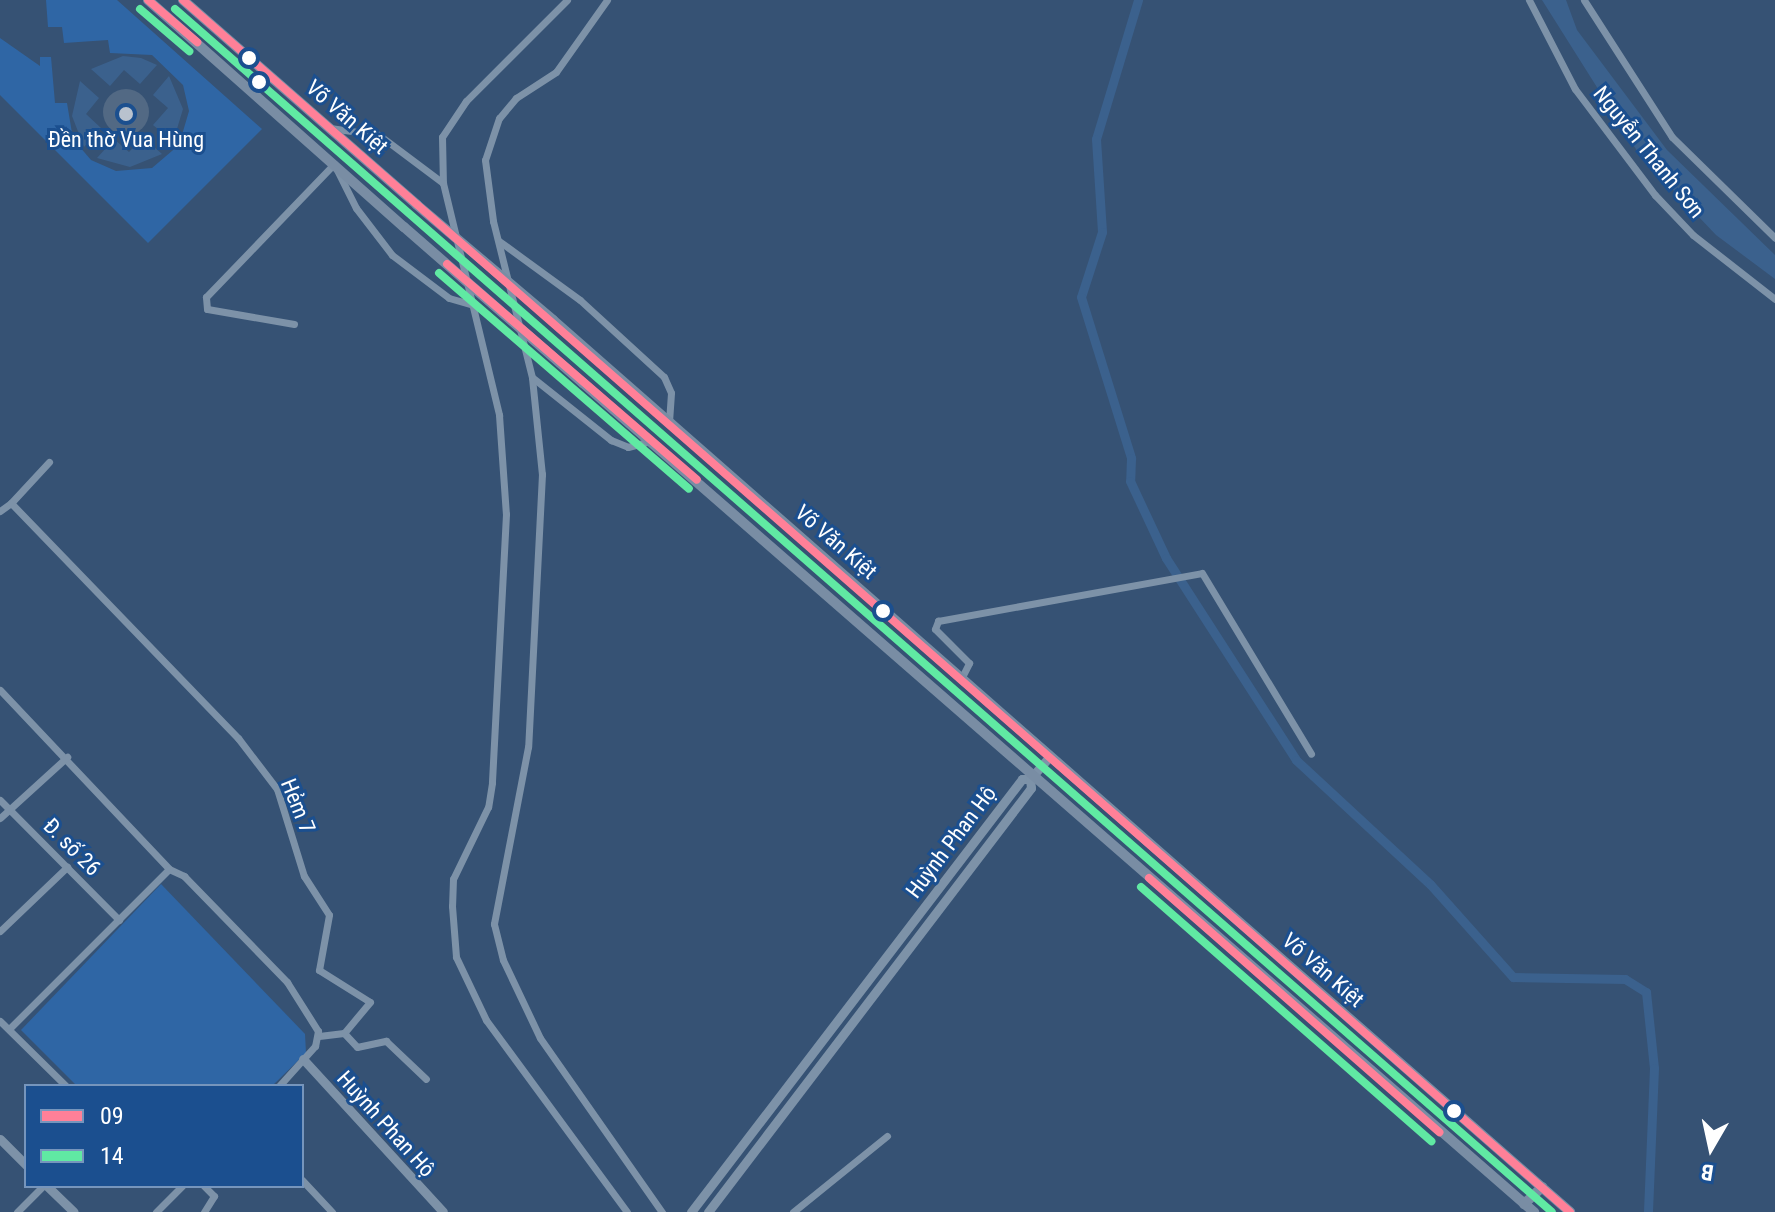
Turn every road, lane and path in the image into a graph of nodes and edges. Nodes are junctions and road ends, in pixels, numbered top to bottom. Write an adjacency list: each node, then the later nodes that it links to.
1 (148, 0): 8 (main road, Võ Văn Kiệt)
2 (183, 0): 7 (main road, Võ Văn Kiệt)
3 (567, 0): 9 (street)
4 (607, 0): 11 (street)
5 (1529, 0): 12 (street, Nguyễn Thanh Sơn)
6 (1584, 0): 10 (street)
7 (329, 128): 9 (street); 16 (main road, Võ Văn Kiệt, bridge)
8 (334, 164): 13 (street); 14 (street); 17 (main road, Võ Văn Kiệt, bridge)
9 (443, 183): 13 (street)
10 (1775, 238)
11 (499, 241): 15 (street); 16 (street)
12 (1775, 299)
13 (474, 305): 60 (street)
14 (294, 324)
15 (532, 378): 17 (street); 61 (street)
16 (669, 421): 21 (main road, Võ Văn Kiệt)
17 (651, 441): 26 (main road, Võ Văn Kiệt)
18 (49, 462): 19 (street)
19 (11, 503): 20 (street); 36 (street, Hẻm 7)
20 (0, 511)
21 (961, 679): 23 (street); 25 (main road, Võ Văn Kiệt)
22 (0, 690): 24 (street)
23 (1311, 754)
24 (67, 757): 28 (street); 31 (street)
25 (1049, 757): 26 (street); 46 (main road, Võ Văn Kiệt)
26 (1032, 777): 53 (main road, Võ Văn Kiệt); 62 (street, Huỳnh Phan Hộ); 63 (street, Huỳnh Phan Hộ)
27 (0, 800): 28 (street, Đ. số 26)
28 (9, 809): 29 (street); 30 (street, Đ. số 26)
29 (0, 818)
30 (67, 867): 32 (street, Đ. số 26); 33 (street)
31 (169, 869): 32 (street); 37 (street)
32 (119, 920): 35 (street)
33 (0, 931)
34 (0, 1021): 35 (street)
35 (9, 1029): 40 (street)
36 (344, 1033): 37 (street); 39 (street)
37 (319, 1036): 38 (street)
38 (303, 1059): 41 (street); 59 (street, Huỳnh Phan Hộ)
39 (426, 1079)
40 (64, 1084)
41 (281, 1084)
42 (887, 1136): 64 (street)
43 (0, 1139): 44 (street)
44 (24, 1163)
45 (304, 1182): 58 (street)
46 (1542, 1187): 53 (main road); 66 (main road, Võ Văn Kiệt)
47 (43, 1188): 54 (street)
48 (47, 1188): 55 (street)
49 (169, 1188): 52 (street)
50 (180, 1188): 52 (street)
51 (206, 1188): 57 (street)
52 (175, 1193): 56 (street)
53 (1524, 1204): 65 (main road, Võ Văn Kiệt)
54 (17, 1212)
55 (74, 1212)
56 (156, 1212)
57 (204, 1212)
58 (332, 1212)
59 (443, 1212)
60 (627, 1212)
61 (662, 1212)
62 (691, 1212)
63 (708, 1212)
64 (793, 1212)
65 (1534, 1212)
66 (1570, 1212)

